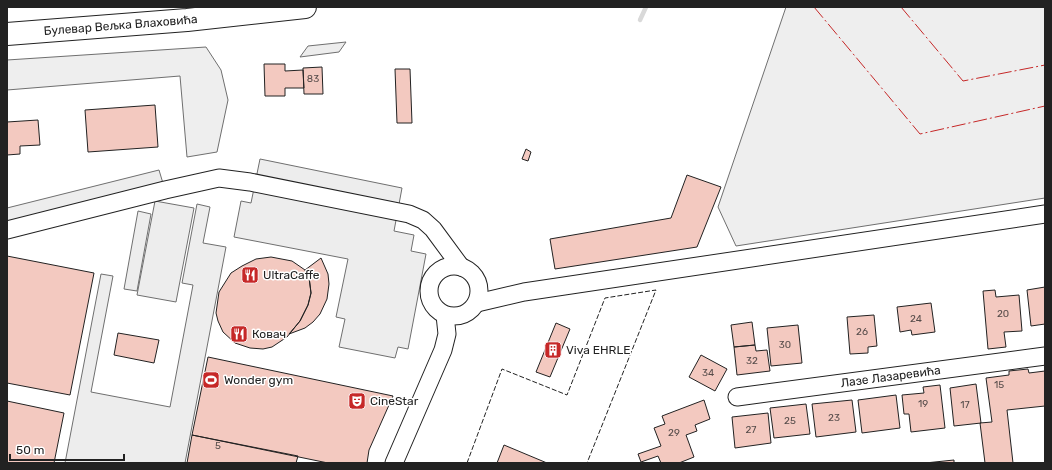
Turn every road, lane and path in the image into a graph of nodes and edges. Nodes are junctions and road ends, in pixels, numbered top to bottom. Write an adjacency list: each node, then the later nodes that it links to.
1 (305, 7): 2 (main road, Булевар Вељка Влаховића)
2 (7, 34)
3 (1045, 214): 7 (street)
4 (7, 230): 5 (street)
5 (452, 268): 6 (street); 9 (street)
6 (479, 284): 7 (street); 8 (street)
7 (518, 293): 8 (street)
8 (471, 309): 9 (street); 10 (street)
9 (445, 315): 10 (street)
10 (443, 350): 13 (street)
11 (1045, 356): 12 (street, Лазе Лазаревића)
12 (737, 397)
13 (394, 463)

